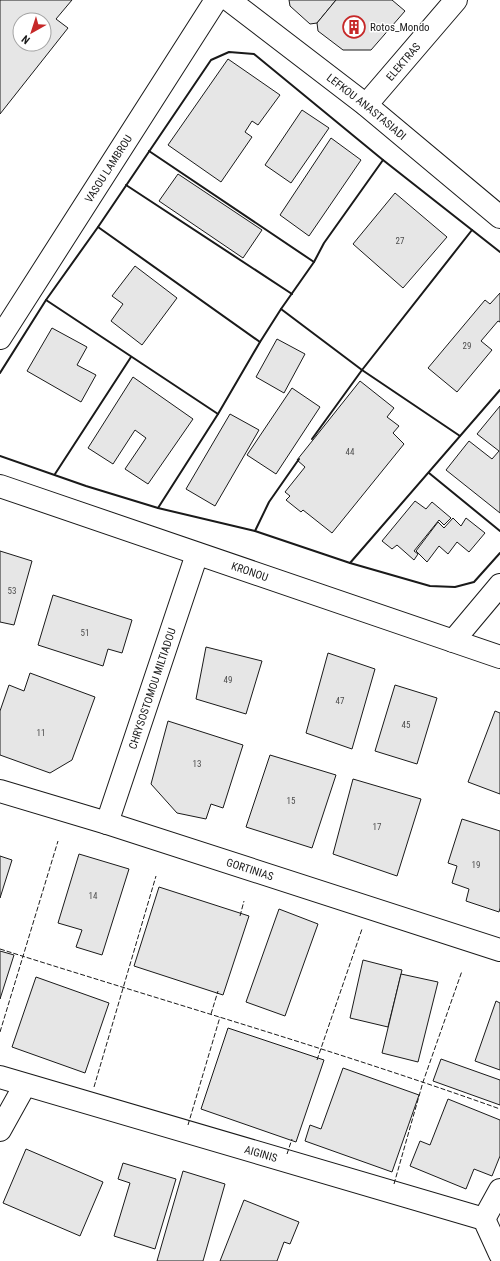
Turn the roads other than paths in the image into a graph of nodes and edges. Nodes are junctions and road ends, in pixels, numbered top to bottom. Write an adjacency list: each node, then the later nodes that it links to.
1 (216, 0): 6 (street, VASOU LAMBROU)
2 (229, 0): 4 (street, LEFKOU ANASTASIADI)
3 (456, 0): 4 (street, ELEKTRAS)
4 (366, 105): 5 (street, LEFKOU ANASTASIADI)
5 (500, 217)
6 (0, 338)
7 (0, 486): 8 (street, KRONOU)
8 (197, 554): 10 (street, KRONOU); 13 (street, CHRYSOSTOMOU MILTIADOU)
9 (500, 585): 10 (street)
10 (453, 641): 11 (street, KRONOU)
11 (500, 657)
12 (0, 791): 13 (street, GORTINIAS)
13 (107, 823): 14 (street, GORTINIAS)
14 (500, 950)
15 (0, 1077): 16 (street, AIGINIS)
16 (26, 1085): 17 (street); 19 (street, AIGINIS)
17 (0, 1130)
18 (500, 1190): 19 (street)
19 (484, 1219): 20 (street)
20 (500, 1254)

